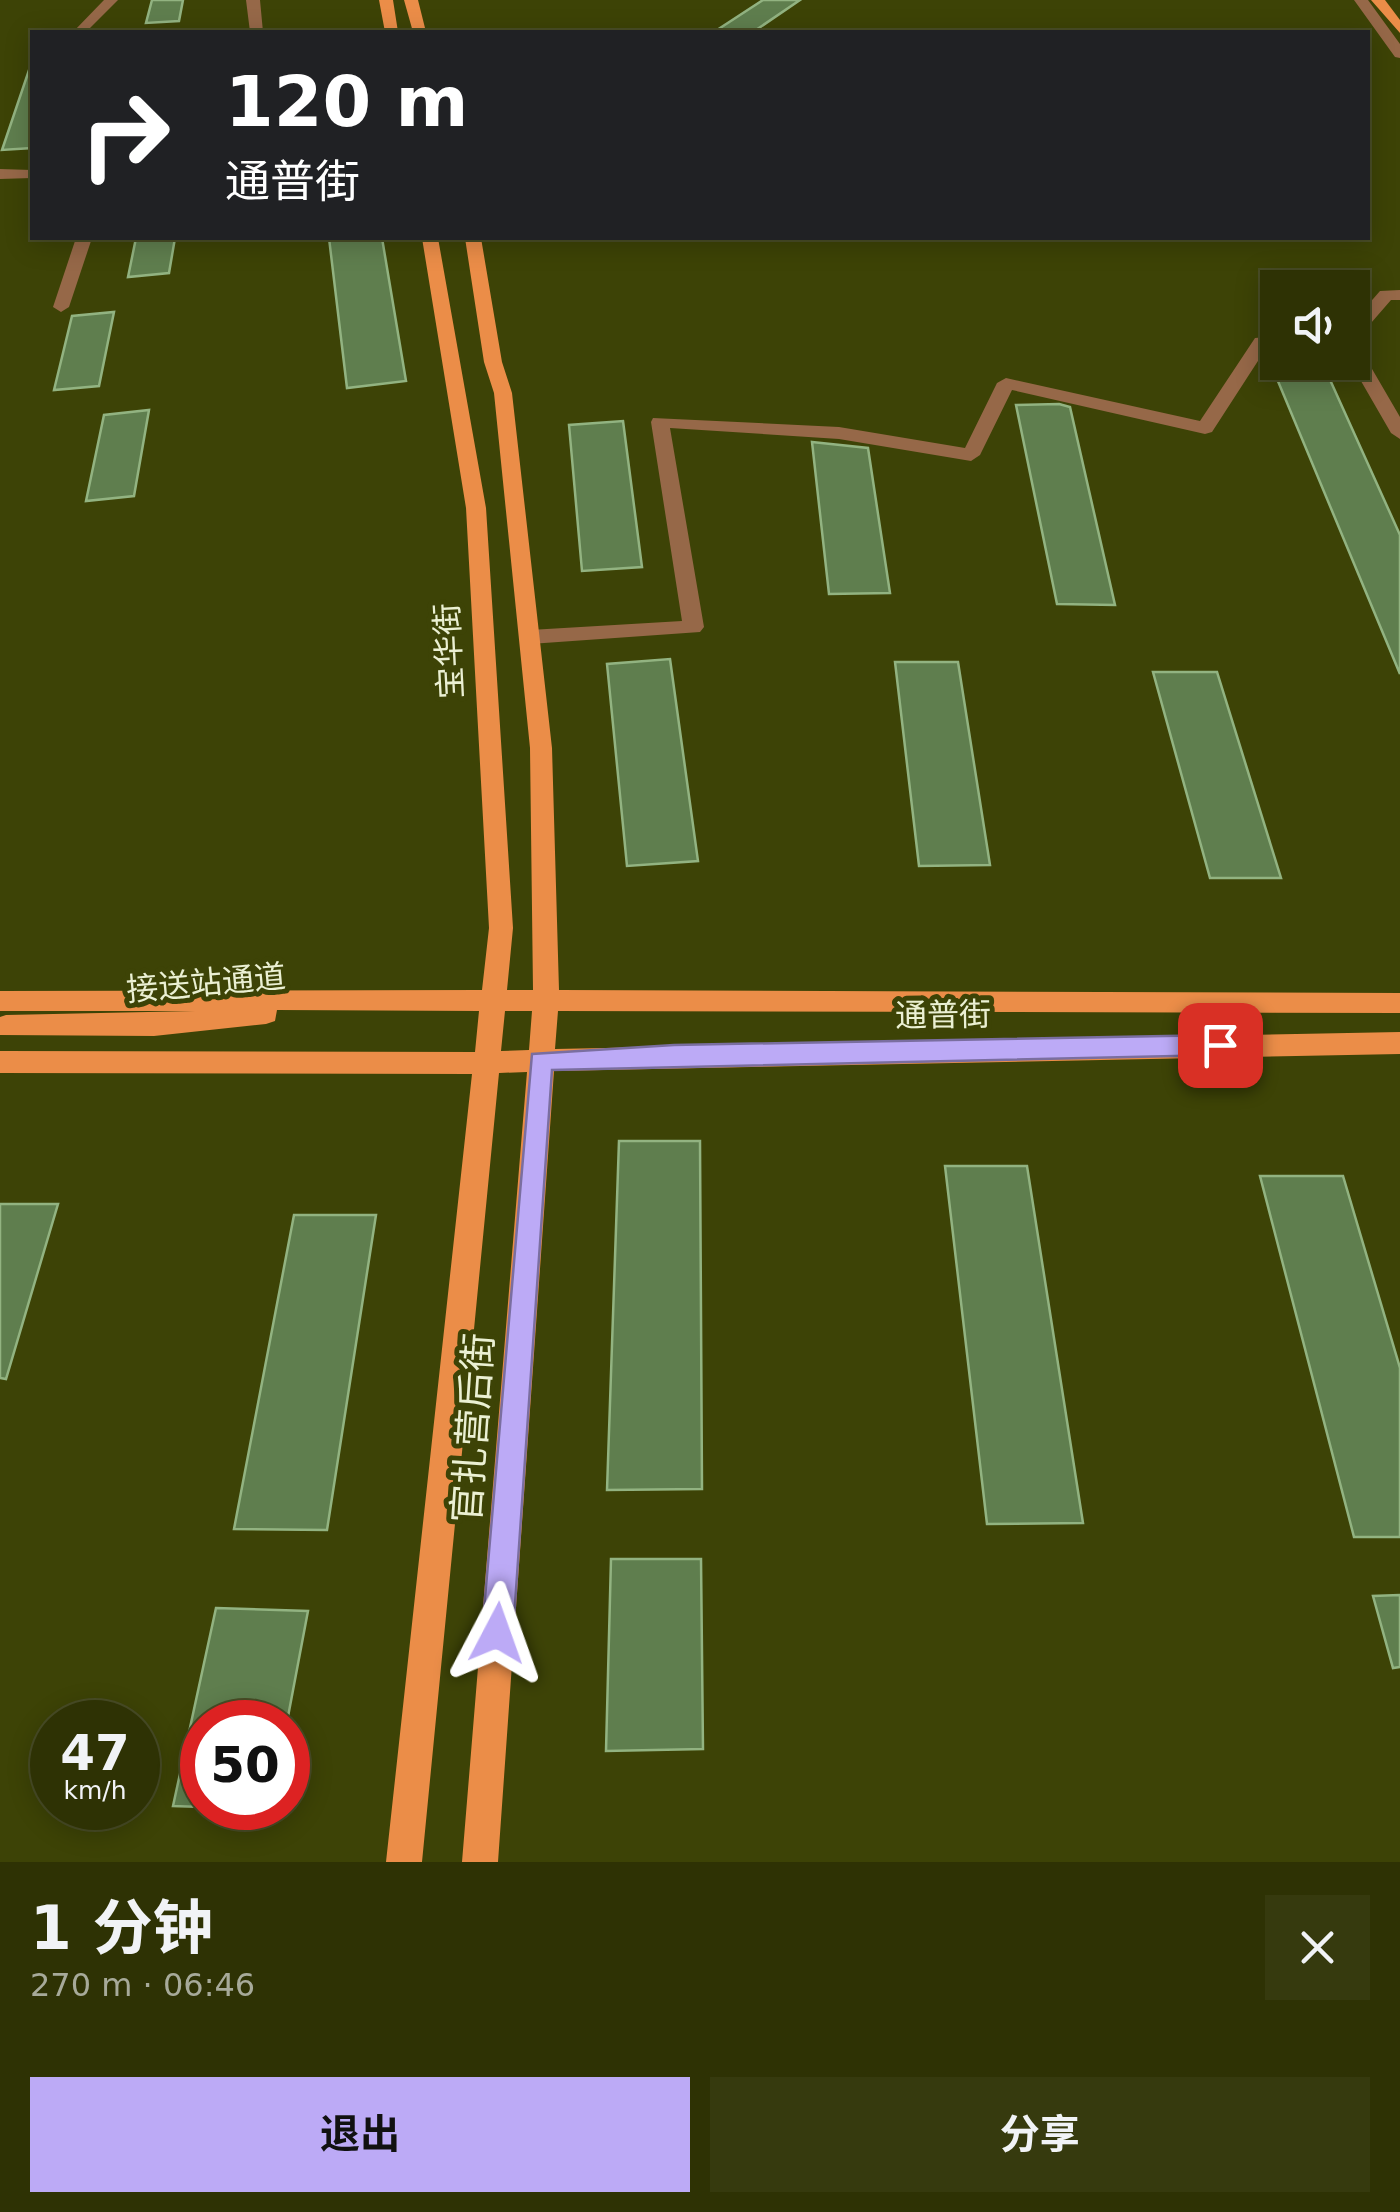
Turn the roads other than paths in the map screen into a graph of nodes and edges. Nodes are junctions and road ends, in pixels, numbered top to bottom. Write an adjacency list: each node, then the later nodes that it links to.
1 (112, 0): 10 (street)
2 (253, 0): 11 (street)
3 (386, 0): 12 (main road)
4 (411, 0): 13 (main road)
5 (1361, 0): 14 (street)
6 (1378, 0): 9 (main road)
7 (1394, 0): 8 (main road)
8 (1400, 9)
9 (1400, 29)
10 (81, 30)
11 (257, 30)
12 (392, 30)
13 (419, 30)
14 (1400, 54)
15 (0, 174): 16 (street)
16 (30, 174)
17 (83, 240): 21 (street)
18 (430, 240): 27 (main road, 宝华街)
19 (473, 240): 26 (main road)
20 (1400, 295): 22 (street)
21 (60, 307)
22 (1370, 313)
23 (1260, 344): 26 (street)
24 (1369, 380): 25 (street)
25 (1400, 433)
26 (530, 637): 28 (main road)
27 (494, 1000): 28 (main road, 通普街); 30 (main road, 接送站通道); 33 (main road, 宝华街)
28 (546, 1000): 29 (main road, 通普街); 32 (main road, 官扎营后街)
29 (1400, 1002)
30 (3, 1014)
31 (1400, 1043): 32 (main road, 通普街)
32 (541, 1061): 33 (main road, 通普街); 36 (main road, 官扎营后街)
33 (486, 1063): 34 (main road, 通普街); 35 (main road, 官扎营后街)
34 (1, 1065)
35 (404, 1862)
36 (480, 1862)

